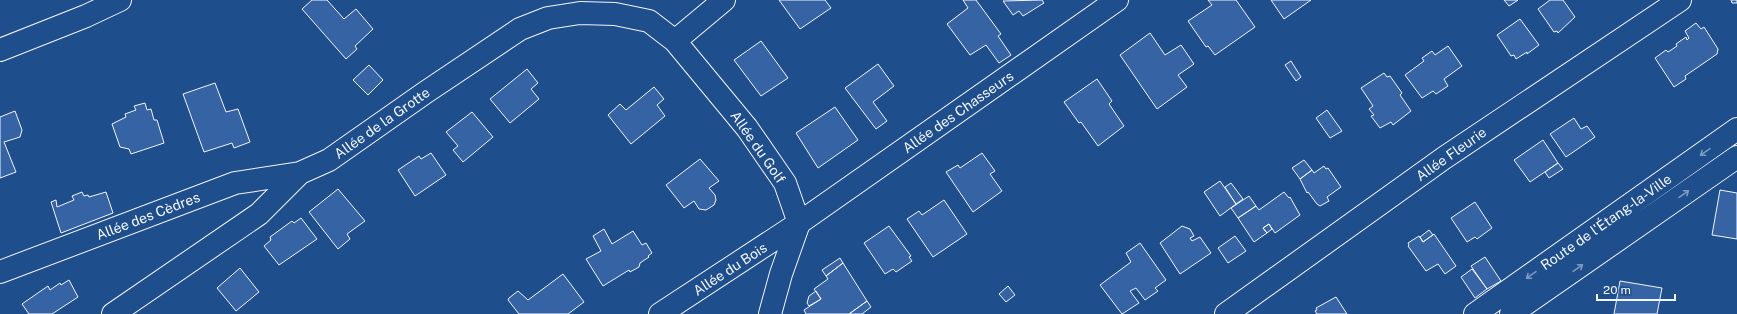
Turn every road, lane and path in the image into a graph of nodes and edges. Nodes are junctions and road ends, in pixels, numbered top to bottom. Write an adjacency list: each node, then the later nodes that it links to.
1 (120, 0): 6 (street)
2 (724, 0): 5 (street)
3 (1117, 0): 12 (street, Allée des Chasseurs)
4 (1680, 0): 18 (street, Allée Fleurie)
5 (674, 40): 9 (street, Allée de la Grotte); 12 (street, Allée du Golf)
6 (0, 50)
7 (1737, 129): 10 (street, Route de l'Étang-la-Ville, one-way to 10)
8 (1737, 157): 11 (street, Route de l'Étang-la-Ville, one-way to 8)
9 (300, 173): 13 (street, Allée des Cèdres); 15 (street, Allée de la Grotte)
10 (1630, 205): 11 (street); 14 (street, Route de l'Étang-la-Ville)
11 (1644, 222): 14 (street, Route de l'Étang-la-Ville, one-way to 11)
12 (799, 223): 16 (street, Allée du Bois); 17 (street)
13 (0, 272)
14 (1554, 272): 19 (street, Route de l'Étang-la-Ville, one-way to 19); 20 (street, Route de l'Étang-la-Ville)
15 (113, 314)
16 (660, 314)
17 (770, 314)
18 (1226, 314)
19 (1475, 314)
20 (1511, 314)

